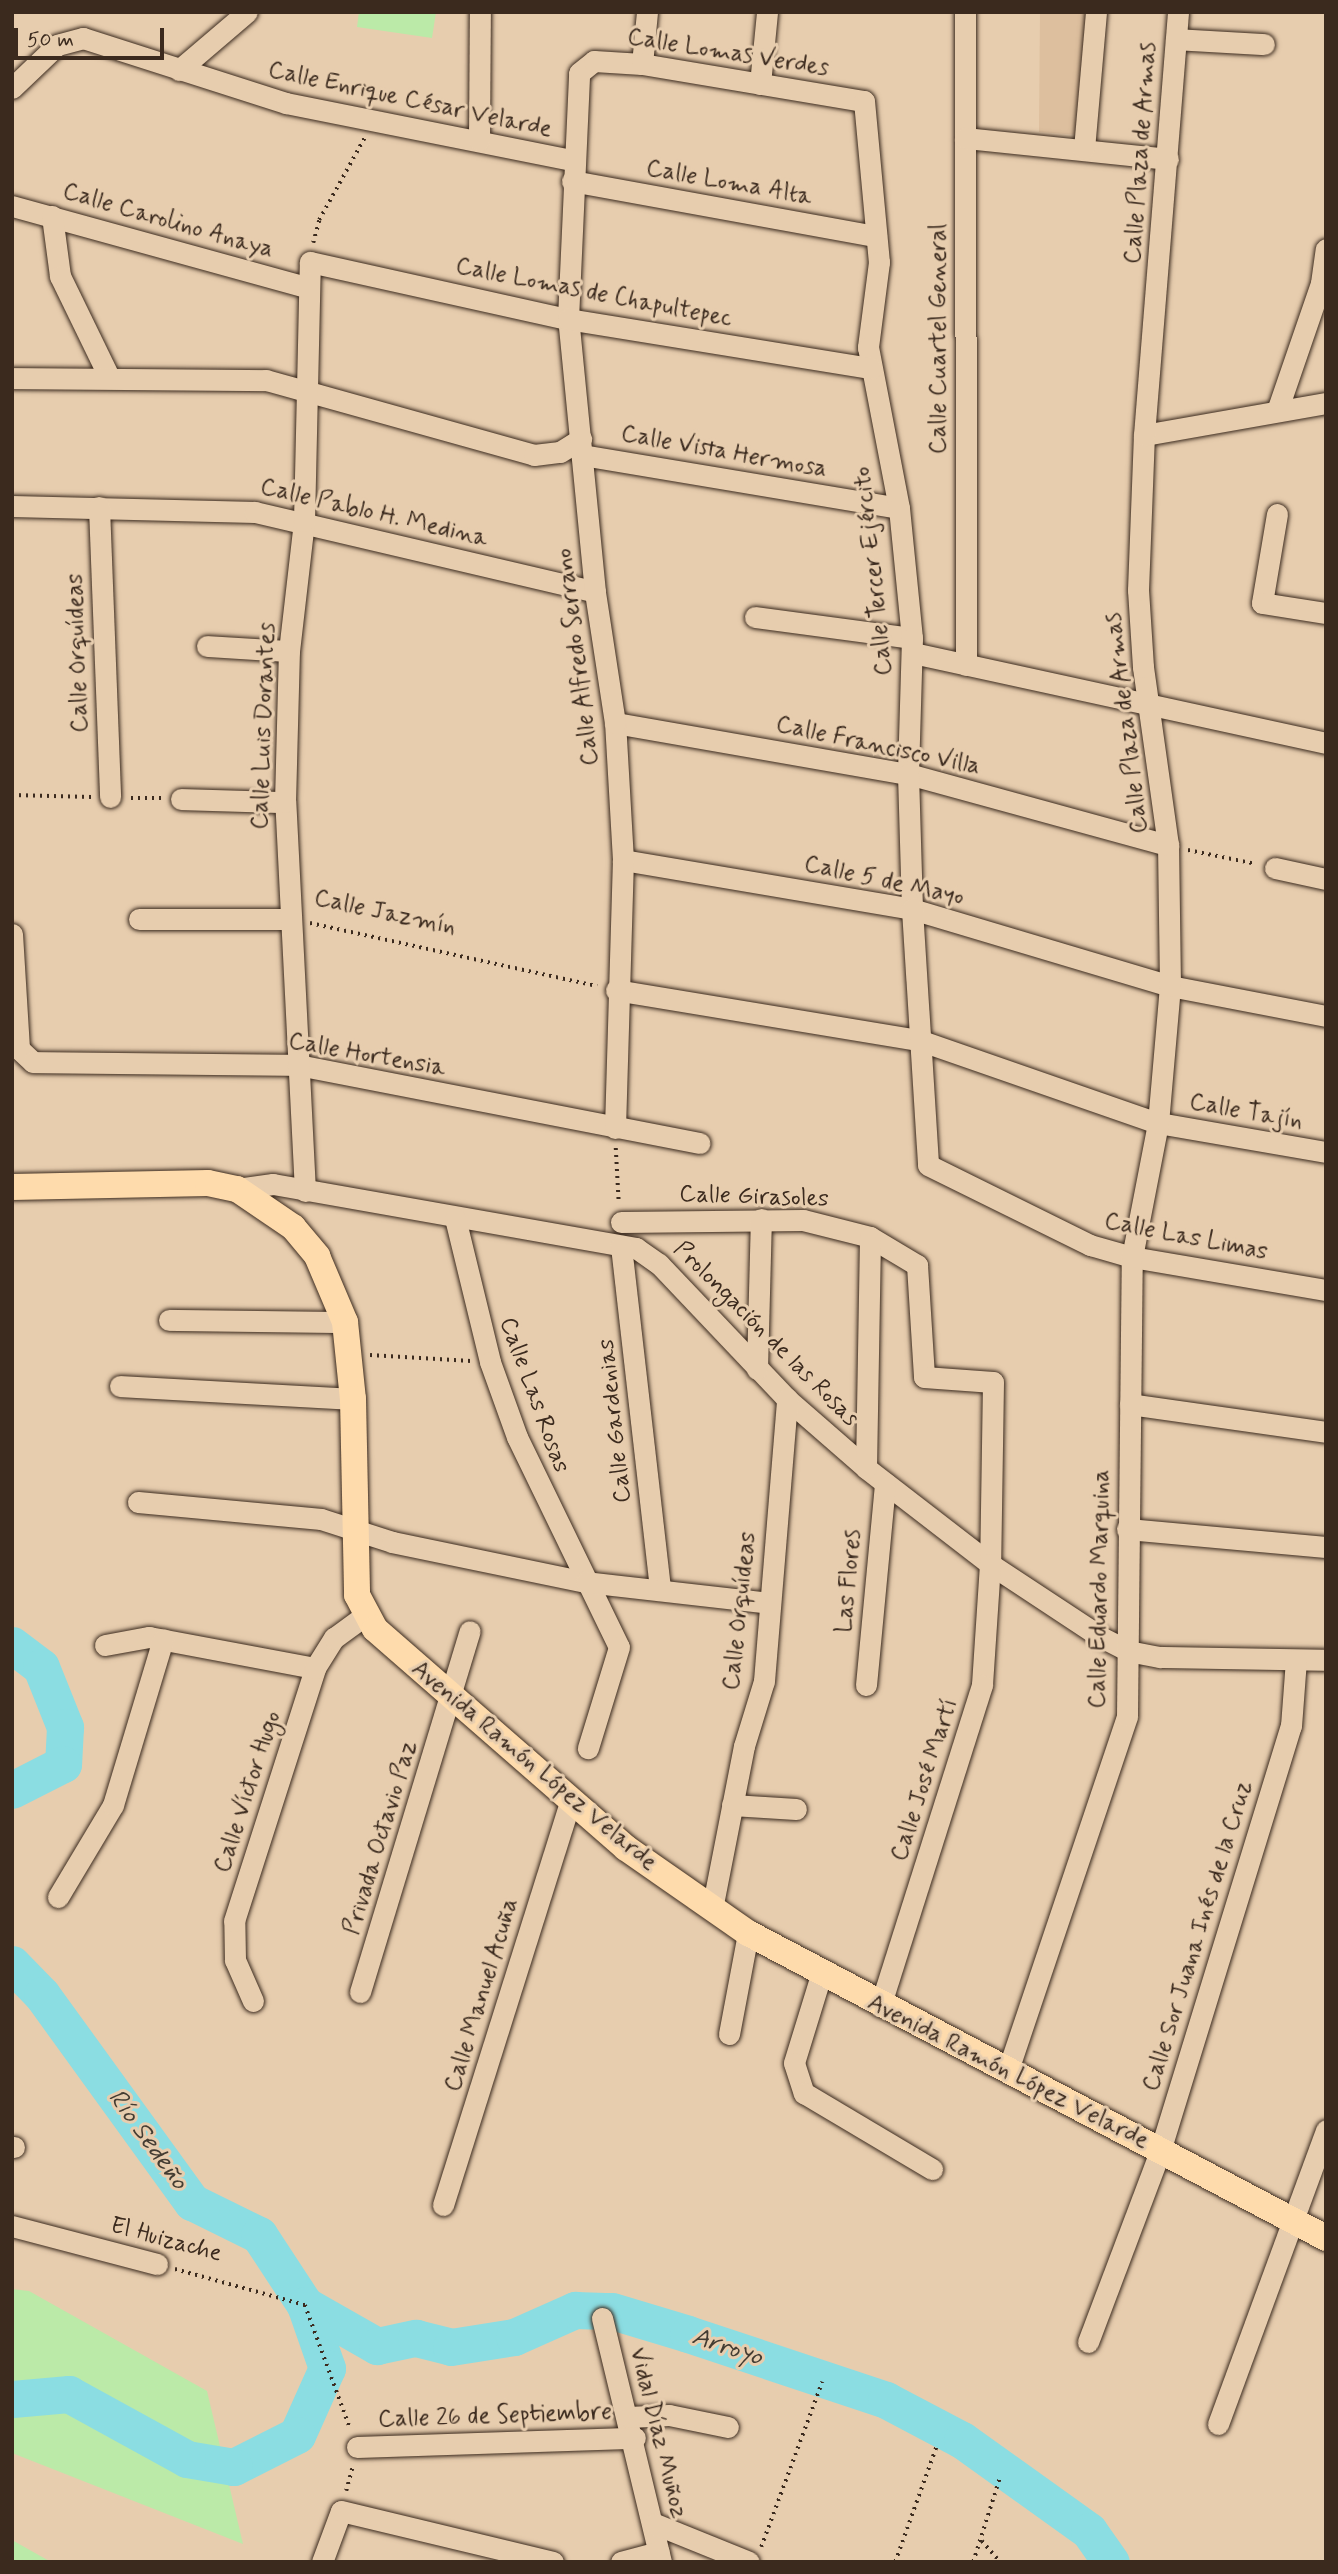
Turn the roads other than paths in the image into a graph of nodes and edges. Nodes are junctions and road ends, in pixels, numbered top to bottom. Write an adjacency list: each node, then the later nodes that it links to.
1 (247, 12): 12 (street)
2 (480, 12): 17 (street)
3 (647, 12): 11 (street)
4 (767, 12): 13 (street)
5 (965, 12): 16 (street, Calle Cuartel General)
6 (1096, 12): 18 (street)
7 (1178, 12): 8 (street, Calle Plaza de Armas)
8 (1176, 39): 9 (street); 19 (street, Calle Plaza de Armas)
9 (1264, 44)
10 (584, 64): 11 (street, Calle Lomas Verdes); 20 (street, Calle Alfredo Serrano)
11 (642, 64): 13 (street, Calle Lomas Verdes)
12 (178, 70): 14 (street, Calle Enrique César Velarde); 17 (street, Calle Enrique César Velarde)
13 (760, 84): 15 (street, Calle Lomas Verdes)
14 (12, 88)
15 (864, 102): 23 (street, Calle Tercer Ejército)
16 (965, 138): 18 (street); 48 (street, Calle Cuartel General)
17 (480, 140): 20 (street, Calle Enrique César Velarde)
18 (1084, 149): 19 (street)
19 (1168, 159): 35 (street, Calle Plaza de Armas)
20 (572, 171): 23 (street, Calle Loma Alta); 28 (street, Calle Alfredo Serrano)
21 (12, 206): 22 (street, Calle Carolino Anaya)
22 (52, 216): 27 (street, Calle Carolino Anaya); 30 (street)
23 (876, 236): 29 (street, Calle Tercer Ejército)
24 (1326, 249): 26 (street)
25 (310, 262): 27 (street, Calle Luis Dorantes); 28 (street, Calle Lomas de Chapultepec)
26 (1323, 282): 34 (street)
27 (309, 288): 32 (street, Calle Luis Dorantes)
28 (568, 319): 29 (street, Calle Lomas de Chapultepec); 36 (street, Calle Alfredo Serrano)
29 (871, 368): 39 (street, Calle Tercer Ejército)
30 (109, 377): 31 (street); 32 (street)
31 (12, 378)
32 (307, 390): 36 (street); 41 (street, Calle Luis Dorantes)
33 (1326, 403): 34 (street)
34 (1277, 411): 35 (street)
35 (1144, 435): 49 (street, Calle Plaza de Armas)
36 (581, 447): 39 (street, Calle Vista Hermosa); 42 (street, Calle Alfredo Serrano)
37 (12, 506): 38 (street, Calle Pablo H. Medina)
38 (99, 507): 41 (street, Calle Pablo H. Medina); 53 (street, Calle Orquídeas)
39 (899, 509): 45 (street, Calle Tercer Ejército)
40 (1276, 513): 43 (street)
41 (304, 521): 42 (street, Calle Pablo H. Medina); 47 (street, Calle Luis Dorantes)
42 (595, 592): 50 (street, Calle Alfredo Serrano)
43 (1326, 613)
44 (755, 617): 45 (street)
45 (913, 645): 48 (street); 52 (street, Calle Tercer Ejército)
46 (207, 646): 47 (street)
47 (289, 651): 55 (street, Calle Luis Dorantes)
48 (966, 665): 49 (street)
49 (1149, 705): 51 (street); 56 (street, Calle Plaza de Armas)
50 (615, 723): 52 (street, Calle Francisco Villa); 57 (street, Calle Alfredo Serrano)
51 (1326, 743)
52 (908, 774): 56 (street, Calle Francisco Villa); 60 (street, Calle Tercer Ejército)
53 (110, 797)
54 (181, 799): 55 (street)
55 (285, 802): 62 (street, Calle Luis Dorantes)
56 (1168, 845): 64 (street, Calle Plaza de Armas)
57 (623, 860): 60 (street, Calle 5 de Mayo); 65 (street, Calle Alfredo Serrano)
58 (1275, 868): 59 (street)
59 (1326, 879)
60 (912, 909): 64 (street, Calle 5 de Mayo); 67 (street, Calle Tercer Ejército)
61 (139, 919): 62 (street, Calle Jazmín)
62 (290, 919): 68 (street, Calle Luis Dorantes)
63 (12, 934): 68 (street, Calle Hortensia)
64 (1170, 986): 66 (street, Calle 5 de Mayo); 69 (street, Calle Plaza de Armas)
65 (616, 990): 67 (street, Calle Tajín); 70 (street, Calle Alfredo Serrano)
66 (1326, 1017)
67 (919, 1040): 69 (street, Calle Tajín); 73 (street, Calle Tercer Ejército)
68 (298, 1065): 70 (street, Calle Hortensia); 76 (street, Calle Luis Dorantes)
69 (1158, 1124): 72 (street, Calle Tajín); 82 (street, Calle Plaza de Armas)
70 (615, 1128): 71 (street, Calle Hortensia)
71 (700, 1143)
72 (1326, 1152)
73 (928, 1165): 82 (street, Calle Las Limas)
74 (12, 1186): 75 (main road)
75 (237, 1189): 76 (street, Prolongación de las Rosas); 86 (main road)
76 (305, 1191): 77 (street, Prolongación de las Rosas)
77 (455, 1217): 81 (street, Prolongación de las Rosas); 100 (street, Calle Las Rosas)
78 (761, 1219): 79 (street, Calle Girasoles); 80 (street, Calle Girasoles); 87 (street)
79 (621, 1222)
80 (870, 1237): 83 (street, Calle Girasoles); 93 (street)
81 (621, 1247): 87 (street, Prolongación de las Rosas); 101 (street, Calle Gardenias)
82 (1132, 1258): 84 (street, Calle Las Limas); 91 (street, Calle Eduardo Marquina)
83 (917, 1265): 99 (street, Calle José Martí)
84 (1326, 1290)
85 (169, 1320): 86 (street)
86 (345, 1322): 89 (main road)
87 (757, 1369): 90 (street, Prolongación de las Rosas)
88 (120, 1386): 89 (street)
89 (353, 1399): 97 (main road)
90 (787, 1399): 93 (street, Prolongación de las Rosas); 102 (street, Calle Orquídeas)
91 (1130, 1404): 92 (street); 96 (street, Calle Eduardo Marquina)
92 (1326, 1432)
93 (866, 1468): 94 (street, Prolongación de las Rosas)
94 (885, 1483): 99 (street, Prolongación de las Rosas); 111 (street, Las Flores)
95 (138, 1502): 97 (street)
96 (1127, 1529): 98 (street); 107 (street, Calle Eduardo Marquina)
97 (356, 1530): 100 (street); 103 (main road)
98 (1326, 1547)
99 (990, 1564): 107 (street, Prolongación de las Rosas); 123 (street, Calle José Martí)
100 (586, 1582): 101 (street); 113 (street)
101 (660, 1590): 102 (street)
102 (770, 1603): 115 (street, Calle Orquídeas)
103 (365, 1616): 110 (street, Calle Víctor Hugo); 112 (main road, Avenida Ramón López Velarde)
104 (470, 1631): 112 (street, Privada Octavio Paz)
105 (163, 1639): 106 (street); 110 (street); 117 (street)
106 (105, 1645)
107 (1128, 1651): 108 (street, Prolongación de las Rosas); 125 (street, Calle Eduardo Marquina)
108 (1296, 1660): 109 (street, Prolongación de las Rosas); 127 (street, Calle Sor Juana Inés de la Cruz)
109 (1326, 1660)
110 (316, 1668): 122 (street, Calle Víctor Hugo)
111 (866, 1685)
112 (452, 1699): 114 (main road, Avenida Ramón López Velarde); 121 (street, Privada Octavio Paz)
113 (588, 1748)
114 (570, 1801): 118 (main road, Avenida Ramón López Velarde); 129 (street, Calle Manuel Acuña)
115 (732, 1805): 116 (street); 118 (street, Calle Orquídeas)
116 (796, 1810)
117 (58, 1897)
118 (712, 1909): 119 (main road, Avenida Ramón López Velarde)
119 (748, 1933): 120 (main road, Avenida Ramón López Velarde); 124 (street)
120 (821, 1975): 123 (main road, Avenida Ramón López Velarde); 128 (street)
121 (360, 1992)
122 (253, 2001)
123 (880, 2006): 125 (main road, Avenida Ramón López Velarde)
124 (729, 2034)
125 (1008, 2070): 127 (main road, Avenida Ramón López Velarde)
126 (1326, 2130): 130 (street)
127 (1160, 2151): 130 (main road, Avenida Ramón López Velarde); 135 (street, Calle Sor Juana Inés de la Cruz)
128 (932, 2169)
129 (443, 2204)
130 (1295, 2222): 132 (main road, Avenida Ramón López Velarde); 136 (street)
131 (12, 2226): 133 (street, El Huizache)
132 (1326, 2238)
133 (156, 2264)
134 (602, 2318): 138 (street, Vidal Díaz Muñoz)
135 (1088, 2342)
136 (1218, 2424)
137 (728, 2427): 138 (street, Calle 26 de Septiembre)
138 (632, 2428): 139 (street, Calle 26 de Septiembre); 140 (street, Vidal Díaz Muñoz)
139 (357, 2447)
140 (654, 2524): 141 (street); 142 (street, Vidal Díaz Muñoz)
141 (755, 2555)
142 (660, 2557): 145 (street)
143 (322, 2562): 144 (street)
144 (553, 2562)
145 (621, 2562)

